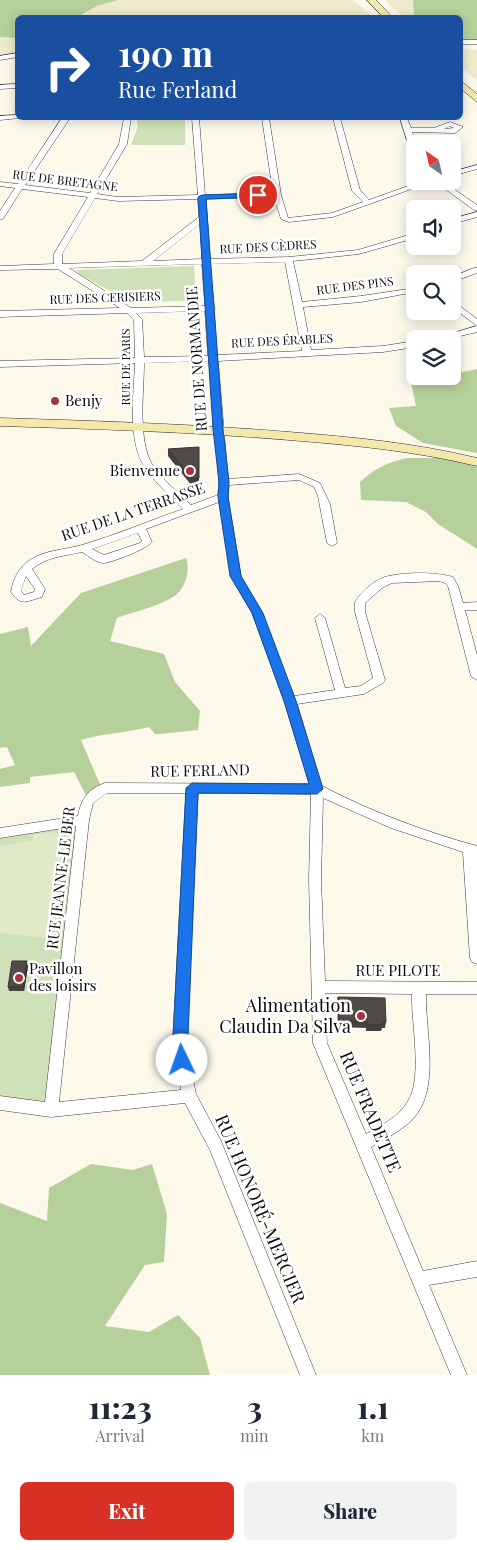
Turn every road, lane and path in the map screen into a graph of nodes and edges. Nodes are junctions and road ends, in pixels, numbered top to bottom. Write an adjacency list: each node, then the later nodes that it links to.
1 (371, 0): 2 (main road)
2 (385, 15)
3 (463, 42): 4 (street)
4 (477, 42)
5 (15, 56): 6 (street)
6 (0, 58)
7 (15, 86): 9 (street)
8 (463, 86): 10 (main road)
9 (0, 87)
10 (477, 99)
11 (15, 117): 12 (street)
12 (0, 118)
13 (65, 120): 25 (street)
14 (128, 120): 29 (street)
15 (196, 120): 30 (street, RUE DE NORMANDIE)
16 (266, 120): 28 (street)
17 (338, 120): 31 (street)
18 (405, 120): 20 (street)
19 (437, 129): 20 (street)
20 (408, 130): 21 (street)
21 (410, 135)
22 (477, 167): 23 (street)
23 (461, 171)
24 (0, 184): 25 (street, RUE DE BRETAGNE)
25 (22, 187): 29 (street, RUE DE BRETAGNE); 34 (street)
26 (406, 190): 31 (street)
27 (450, 190): 32 (street)
28 (277, 195): 30 (street, RUE DE BRETAGNE); 31 (street)
29 (92, 196): 30 (street, RUE DE BRETAGNE); 41 (street)
30 (202, 197): 35 (street, RUE DE NORMANDIE)
31 (368, 203)
32 (477, 208)
33 (477, 214): 36 (street)
34 (0, 216)
35 (203, 218): 39 (street, RUE DE NORMANDIE); 40 (street)
36 (461, 219)
37 (406, 238): 38 (street, RUE DES CÈDRES)
38 (289, 259): 39 (street, RUE DES CÈDRES); 46 (street)
39 (206, 262): 40 (street, RUE DES CÈDRES); 47 (street, RUE DE NORMANDIE)
40 (145, 263): 41 (street, RUE DES CÈDRES)
41 (58, 265): 42 (street, RUE DES CÈDRES); 48 (street, RUE DE PARIS)
42 (0, 268)
43 (477, 270): 44 (street)
44 (461, 276)
45 (406, 292): 46 (street, RUE DES PINS)
46 (298, 305): 55 (street)
47 (211, 308): 48 (street, RUE DES CERISIERS); 56 (street, RUE DE NORMANDIE)
48 (129, 310): 50 (street, RUE DES CERISIERS); 57 (street, RUE DE PARIS)
49 (461, 310): 51 (street)
50 (0, 314)
51 (477, 323)
52 (477, 329): 53 (street)
53 (461, 333)
54 (406, 346): 55 (street, RUE DES ÉRABLES)
55 (307, 352): 56 (street, RUE DES ÉRABLES)
56 (215, 358): 57 (street, RUE DES ÉRABLES); 61 (street, RUE DE NORMANDIE)
57 (140, 360): 58 (street, RUE DES ÉRABLES); 60 (street, RUE DE PARIS)
58 (0, 364)
59 (0, 422): 60 (main road)
60 (138, 427): 61 (main road); 65 (street, RUE DE PARIS)
61 (218, 429): 62 (main road); 63 (street, RUE DE NORMANDIE)
62 (477, 462)
63 (224, 482): 64 (street, RUE DE NORMANDIE); 67 (street)
64 (223, 497): 65 (street, RUE DE LA TERRASSE); 75 (street, RUE DE NORMANDIE)
65 (189, 509): 66 (street, RUE DE LA TERRASSE)
66 (140, 527): 68 (street, RUE DE LA TERRASSE); 68 (street)
67 (332, 543)
68 (84, 548): 69 (street, RUE DE LA TERRASSE)
69 (26, 570)
70 (477, 606): 71 (street)
71 (459, 607): 73 (street); 74 (street)
72 (320, 618): 74 (street)
73 (477, 676)
74 (341, 693): 75 (street)
75 (290, 701): 77 (street, RUE DE NORMANDIE)
76 (192, 788): 77 (street, RUE FERLAND); 78 (street, RUE FERLAND); 86 (street, RUE HONORÉ-MERCIER)
77 (317, 789): 81 (street); 83 (street, RUE FRADETTE)
78 (88, 799): 79 (street, RUE JEANNE-LE BER)
79 (83, 820): 80 (street); 88 (street, RUE JEANNE-LE BER)
80 (0, 833)
81 (473, 850): 82 (street)
82 (477, 958)
83 (318, 987): 84 (street, RUE PILOTE); 89 (street, RUE FRADETTE)
84 (418, 988): 85 (street, RUE PILOTE); 89 (street)
85 (477, 988)
86 (189, 1096): 88 (street); 92 (street, RUE HONORÉ-MERCIER)
87 (0, 1103): 88 (street)
88 (51, 1110)
89 (363, 1144): 91 (street, RUE FRADETTE)
90 (477, 1270): 91 (street)
91 (420, 1279): 93 (street, RUE FRADETTE)
92 (308, 1375)
93 (459, 1375)

